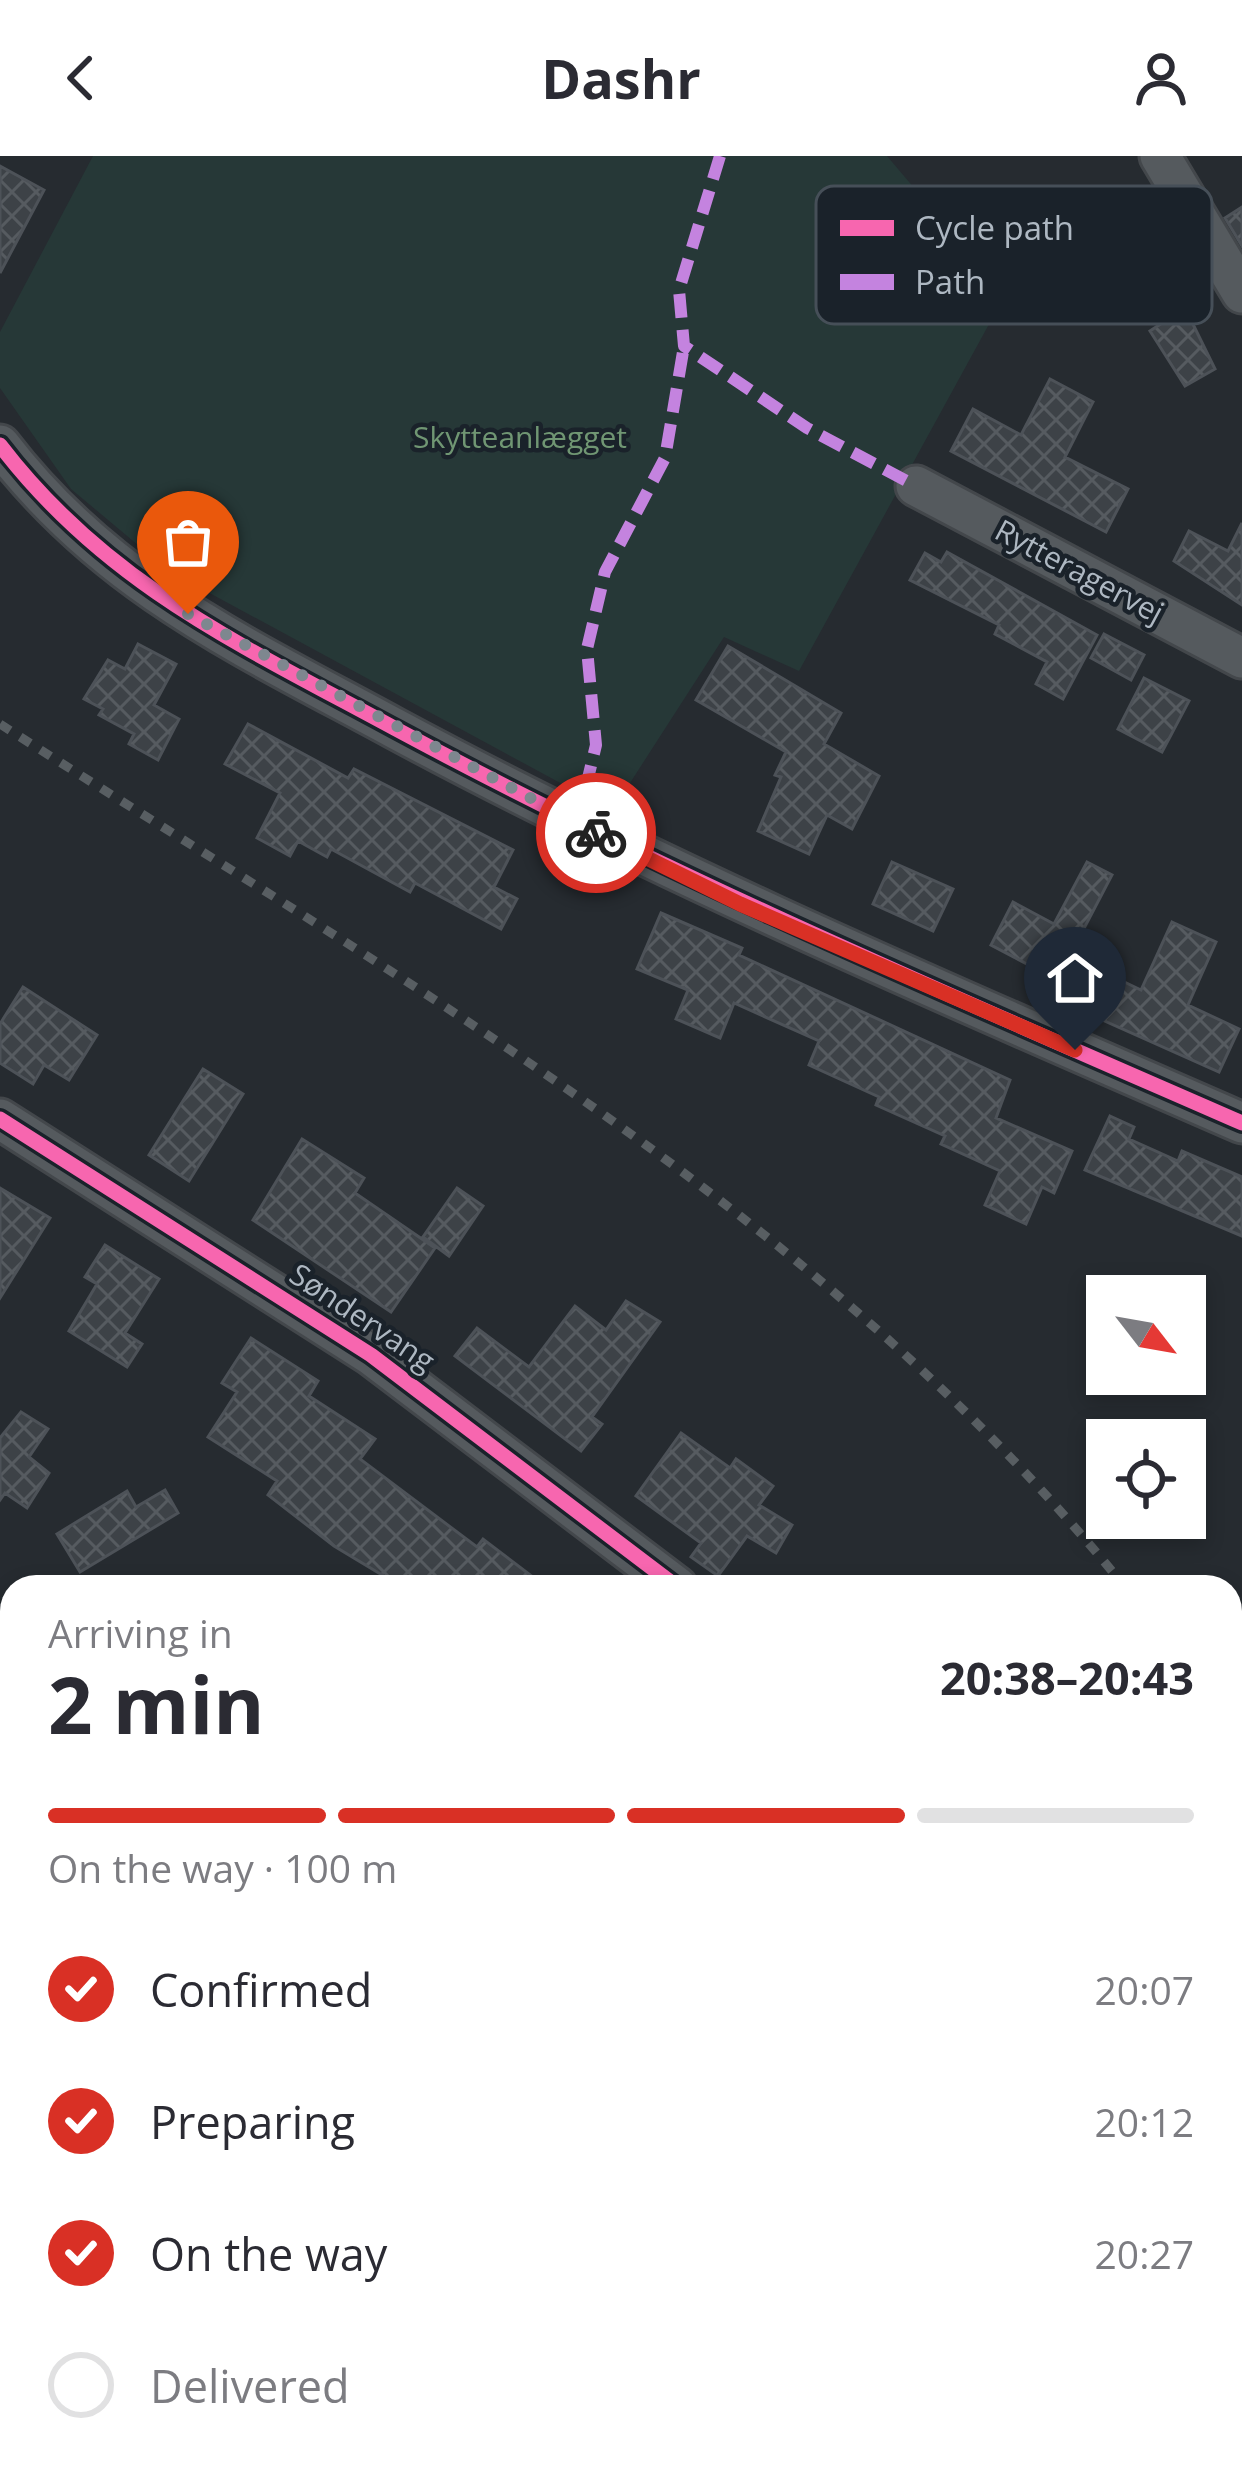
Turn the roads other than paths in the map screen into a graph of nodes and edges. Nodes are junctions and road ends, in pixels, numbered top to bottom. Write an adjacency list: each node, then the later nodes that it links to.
1 (1160, 156): 2 (street)
2 (1178, 186)
3 (1212, 242): 4 (street)
4 (1242, 292)
5 (0, 445): 9 (street)
6 (916, 486): 7 (street, Rytteragervej)
7 (1242, 658)
8 (0, 1118): 10 (street, Søndervang)
9 (1242, 1123)
10 (661, 1575)

